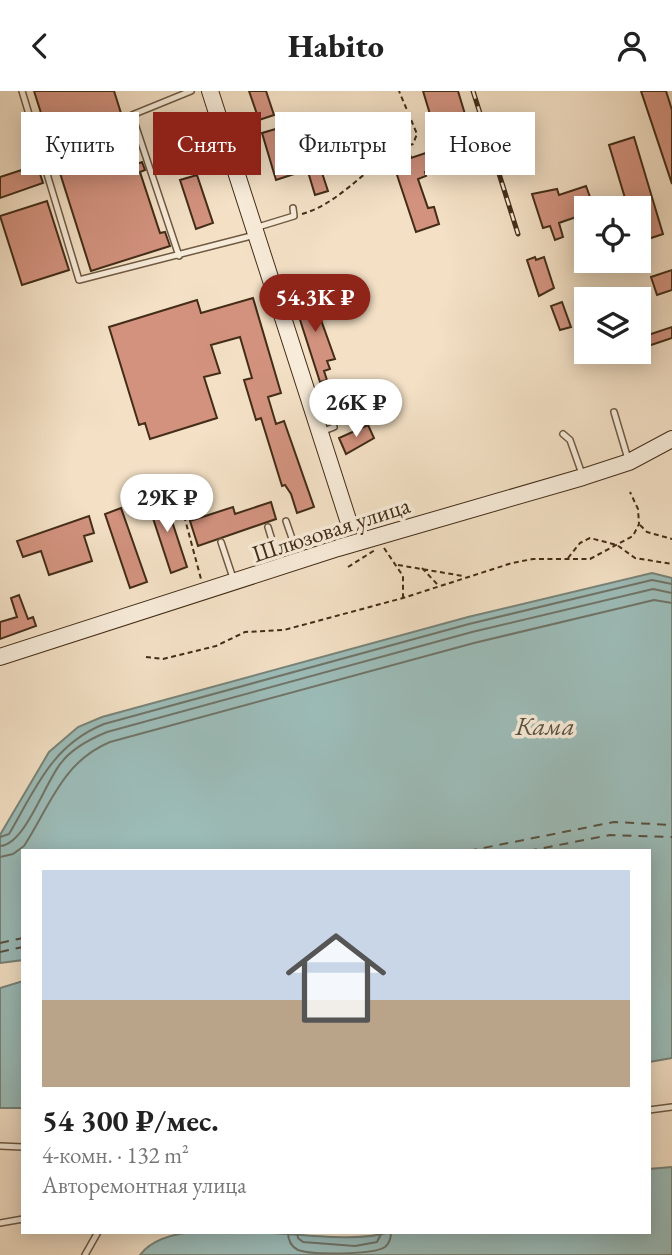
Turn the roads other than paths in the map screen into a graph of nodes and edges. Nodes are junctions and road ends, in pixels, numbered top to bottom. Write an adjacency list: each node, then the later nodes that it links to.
1 (22, 91): 8 (lane)
2 (191, 91): 8 (lane)
3 (210, 91): 4 (street)
4 (217, 112)
5 (237, 175): 7 (street)
6 (293, 208): 7 (lane)
7 (254, 232): 8 (lane); 15 (street)
8 (179, 256)
9 (614, 412): 12 (lane)
10 (563, 433): 13 (lane)
11 (672, 439): 12 (street, Шлюзовая улица)
12 (629, 461): 13 (street, Шлюзовая улица)
13 (583, 477): 17 (street, Шлюзовая улица)
14 (286, 521): 19 (lane)
15 (350, 526): 17 (street); 19 (lane); 20 (street)
16 (268, 527): 19 (lane)
17 (377, 539): 20 (street, Шлюзовая улица)
18 (221, 542): 21 (lane)
19 (293, 544)
20 (338, 548): 21 (street, Шлюзовая улица)
21 (235, 584): 22 (street, Шлюзовая улица)
22 (0, 657)
23 (672, 1107): 24 (lane)
24 (651, 1109)
25 (0, 1146): 26 (lane)
26 (21, 1147)
27 (21, 1219): 28 (lane)
28 (0, 1223)
29 (91, 1234): 31 (lane)
30 (96, 1234): 31 (lane)
31 (92, 1241): 32 (lane)
32 (85, 1255)

